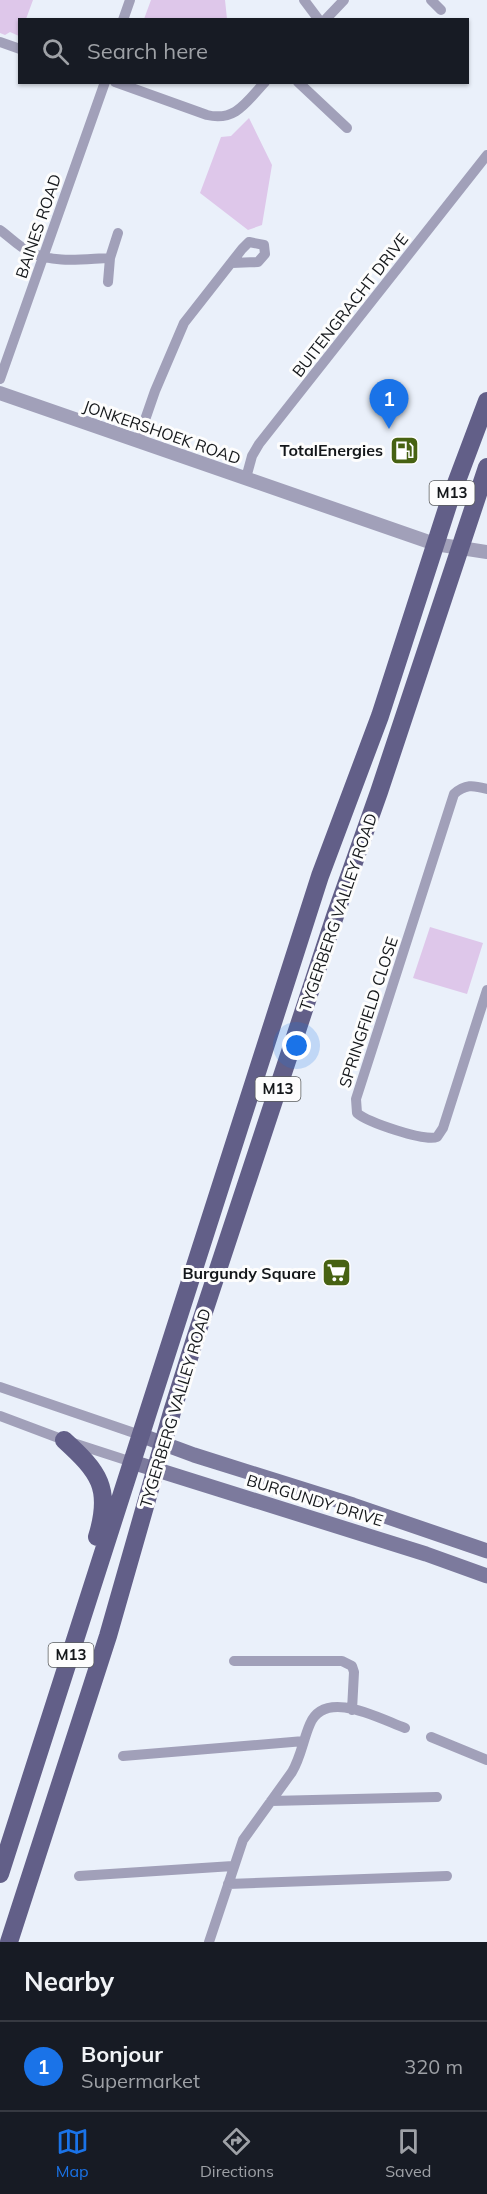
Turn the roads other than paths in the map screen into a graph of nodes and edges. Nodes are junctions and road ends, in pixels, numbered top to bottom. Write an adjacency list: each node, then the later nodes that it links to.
1 (130, 0): 6 (street)
2 (304, 0): 7 (street)
3 (344, 0): 8 (street)
4 (431, 0): 5 (street)
5 (441, 10)
6 (124, 18)
7 (318, 18)
8 (327, 18)
9 (0, 42): 10 (street)
10 (18, 48)
11 (104, 84): 19 (street, BAINES ROAD)
12 (121, 84): 13 (street)
13 (263, 84)
14 (300, 84): 15 (street)
15 (347, 128)
16 (487, 155): 28 (street, BUITENGRACHT DRIVE)
17 (0, 230): 19 (street)
18 (117, 233): 20 (street)
19 (44, 257): 20 (street); 23 (street, BAINES ROAD)
20 (110, 258): 22 (street)
21 (232, 263): 26 (street)
22 (108, 282)
23 (0, 379)
24 (0, 393): 26 (street, JONKERSHOEK ROAD)
25 (487, 401): 29 (main road, TYGERBERG VALLEY ROAD / M13)
26 (138, 440): 28 (street, JONKERSHOEK ROAD)
27 (487, 467): 30 (main road, TYGERBERG VALLEY ROAD / M13)
28 (246, 478): 29 (street, JONKERSHOEK ROAD)
29 (435, 544): 30 (street); 36 (main road, TYGERBERG VALLEY ROAD / M13)
30 (460, 547): 31 (street); 38 (main road, TYGERBERG VALLEY ROAD / M13)
31 (487, 552)
32 (487, 789): 33 (street, SPRINGFIELD CLOSE)
33 (487, 990)
34 (0, 1387): 36 (street)
35 (0, 1416): 37 (street)
36 (140, 1435): 38 (main road, BURGUNDY DRIVE); 39 (main road, TYGERBERG VALLEY ROAD / M13)
37 (64, 1440): 39 (street); 43 (main road)
38 (163, 1443): 40 (main road, TYGERBERG VALLEY ROAD / M13); 41 (main road, BURGUNDY DRIVE)
39 (132, 1462): 40 (main road, BURGUNDY DRIVE); 43 (main road, TYGERBERG VALLEY ROAD / M13)
40 (155, 1470): 42 (main road, BURGUNDY DRIVE); 58 (main road, TYGERBERG VALLEY ROAD / M13)
41 (487, 1551)
42 (487, 1576)
43 (80, 1626): 54 (main road, TYGERBERG VALLEY ROAD / M13)
44 (234, 1661): 45 (street)
45 (352, 1710): 46 (street); 48 (street)
46 (405, 1728)
47 (431, 1737): 50 (street)
48 (304, 1741): 49 (street); 52 (street)
49 (123, 1756)
50 (487, 1760)
51 (437, 1797): 52 (street)
52 (271, 1802): 53 (street)
53 (233, 1866): 55 (street); 57 (street)
54 (0, 1874)
55 (79, 1876)
56 (447, 1876): 57 (street)
57 (228, 1884): 59 (street)
58 (9, 1942)
59 (209, 1942)

